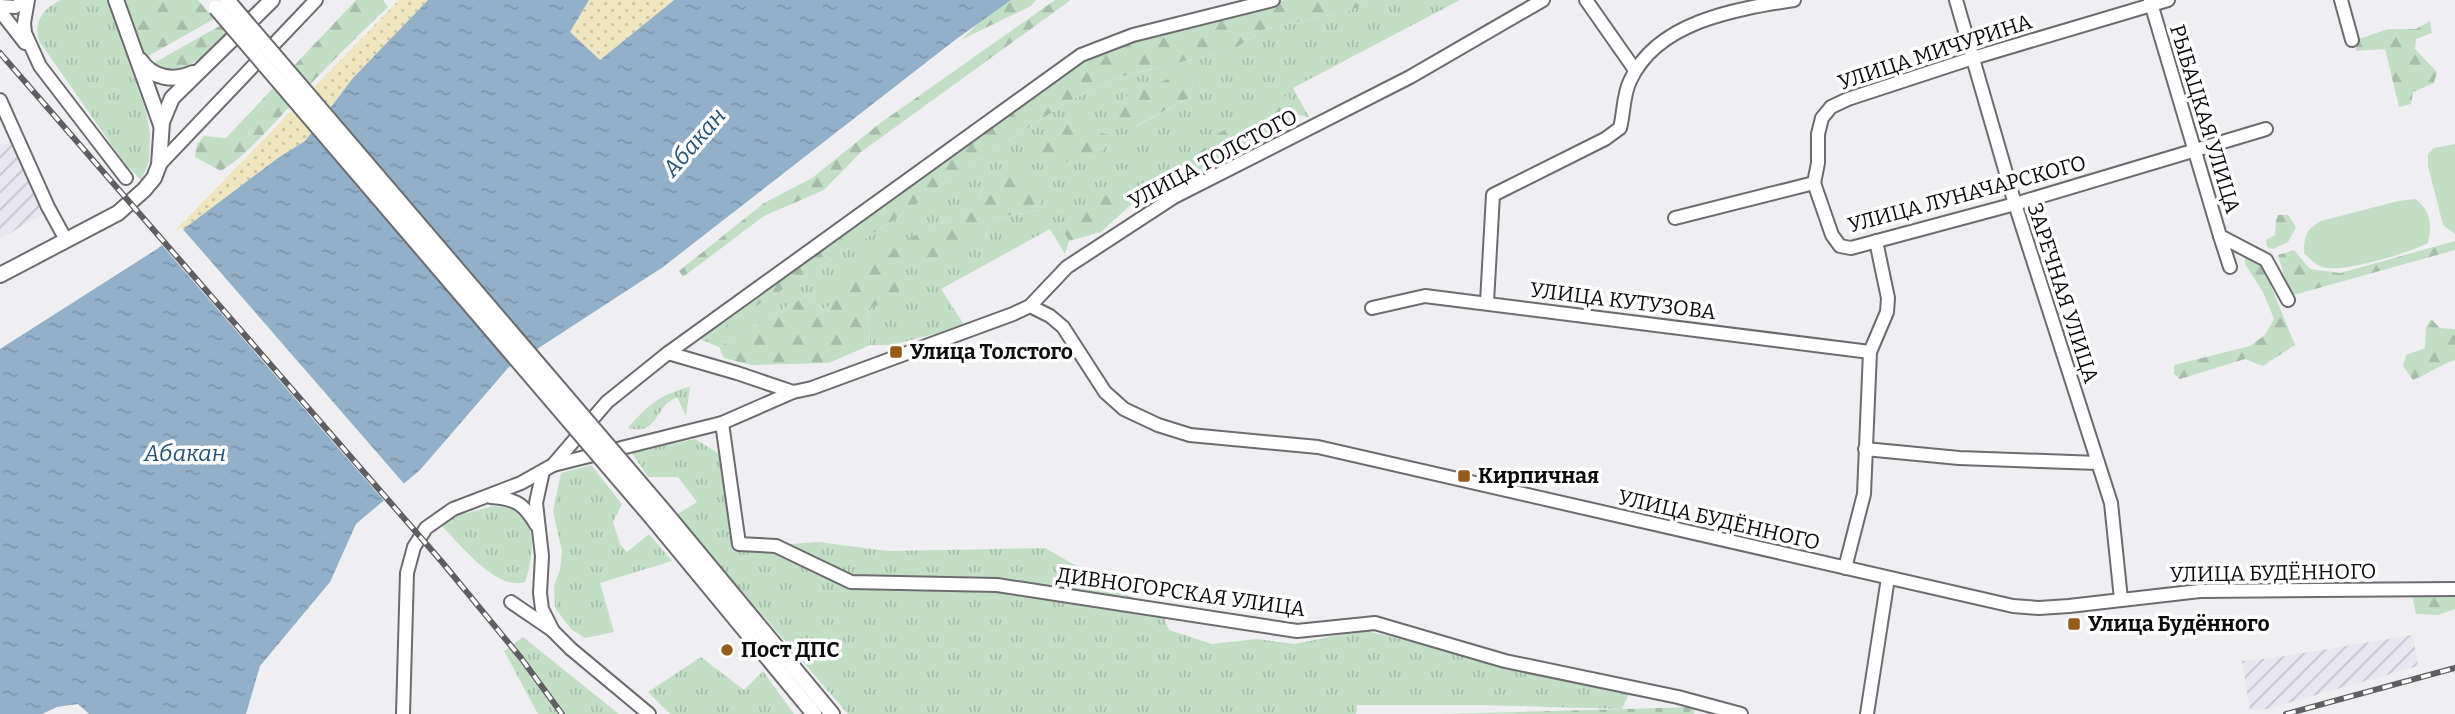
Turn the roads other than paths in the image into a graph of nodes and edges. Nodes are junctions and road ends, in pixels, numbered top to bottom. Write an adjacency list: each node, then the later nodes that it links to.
1 (27, 0): 14 (street); 17 (street)
2 (116, 0): 16 (main road)
3 (272, 0): 19 (main road)
4 (316, 0): 27 (street)
5 (1273, 0): 42 (street)
6 (1543, 0): 39 (street, УЛИЦА ТОЛСТОГО)
7 (1586, 0): 20 (street)
8 (1794, 0): 20 (street)
9 (1956, 0): 18 (street, ЗАРЕЧНАЯ УЛИЦА)
10 (2168, 0): 13 (street, УЛИЦА МИЧУРИНА)
11 (2341, 0): 15 (street)
12 (218, 3): 49 (main road, bridge)
13 (2150, 3): 18 (street, УЛИЦА МИЧУРИНА); 26 (street, РЫБАЦКАЯ УЛИЦА)
14 (0, 9): 17 (street)
15 (2352, 40)
16 (137, 56): 19 (main road); 22 (main road)
17 (36, 58): 28 (street)
18 (1973, 58): 29 (street, УЛИЦА МИЧУРИНА); 30 (street, ЗАРЕЧНАЯ УЛИЦА)
19 (199, 70): 22 (main road)
20 (1635, 70): 38 (street)
21 (0, 100): 24 (street)
22 (162, 127): 27 (main road)
23 (2266, 129): 26 (street, УЛИЦА ЛУНАЧАРСКОГО)
24 (15, 136): 25 (street); 33 (street)
25 (0, 139)
26 (2193, 150): 30 (street, УЛИЦА ЛУНАЧАРСКОГО); 32 (street, РЫБАЦКАЯ УЛИЦА)
27 (159, 165): 33 (main road)
28 (126, 178)
29 (1814, 183): 31 (street); 34 (street, УЛИЦА ЛУНАЧАРСКОГО)
30 (2015, 204): 34 (street, УЛИЦА ЛУНАЧАРСКОГО); 46 (street, ЗАРЕЧНАЯ УЛИЦА)
31 (1675, 218)
32 (2220, 236): 35 (street); 37 (street, РЫБАЦКАЯ УЛИЦА)
33 (66, 240): 36 (main road)
34 (1876, 241): 41 (street)
35 (2230, 267)
36 (0, 275)
37 (2288, 300)
38 (1487, 302): 40 (street, УЛИЦА КУТУЗОВА); 41 (street, УЛИЦА КУТУЗОВА)
39 (1030, 306): 43 (street, УЛИЦА ТОЛСТОГО); 51 (street, УЛИЦА БУДЁННОГО)
40 (1372, 308)
41 (1871, 352): 45 (street)
42 (668, 353): 43 (street); 47 (street)
43 (793, 393): 44 (street, УЛИЦА ТОЛСТОГО)
44 (722, 423): 47 (street, УЛИЦА ТОЛСТОГО); 63 (street, ДИВНОГОРСКАЯ УЛИЦА)
45 (1865, 449): 46 (street); 51 (street)
46 (2098, 463): 54 (street, ЗАРЕЧНАЯ УЛИЦА)
47 (548, 468): 48 (street); 50 (street)
48 (490, 497): 50 (street); 58 (street)
49 (658, 515): 57 (main road); 62 (main road)
50 (539, 530): 56 (street)
51 (1844, 568): 52 (street, УЛИЦА БУДЁННОГО)
52 (1888, 578): 54 (street, УЛИЦА БУДЁННОГО); 64 (street)
53 (2455, 589): 54 (street, УЛИЦА БУДЁННОГО)
54 (2121, 599)
55 (511, 602): 56 (street)
56 (552, 630): 59 (street)
57 (798, 693): 60 (main road); 61 (main road)
58 (403, 714)
59 (649, 714)
60 (807, 714)
61 (814, 714)
62 (832, 714)
63 (1741, 714)
64 (1867, 714)

